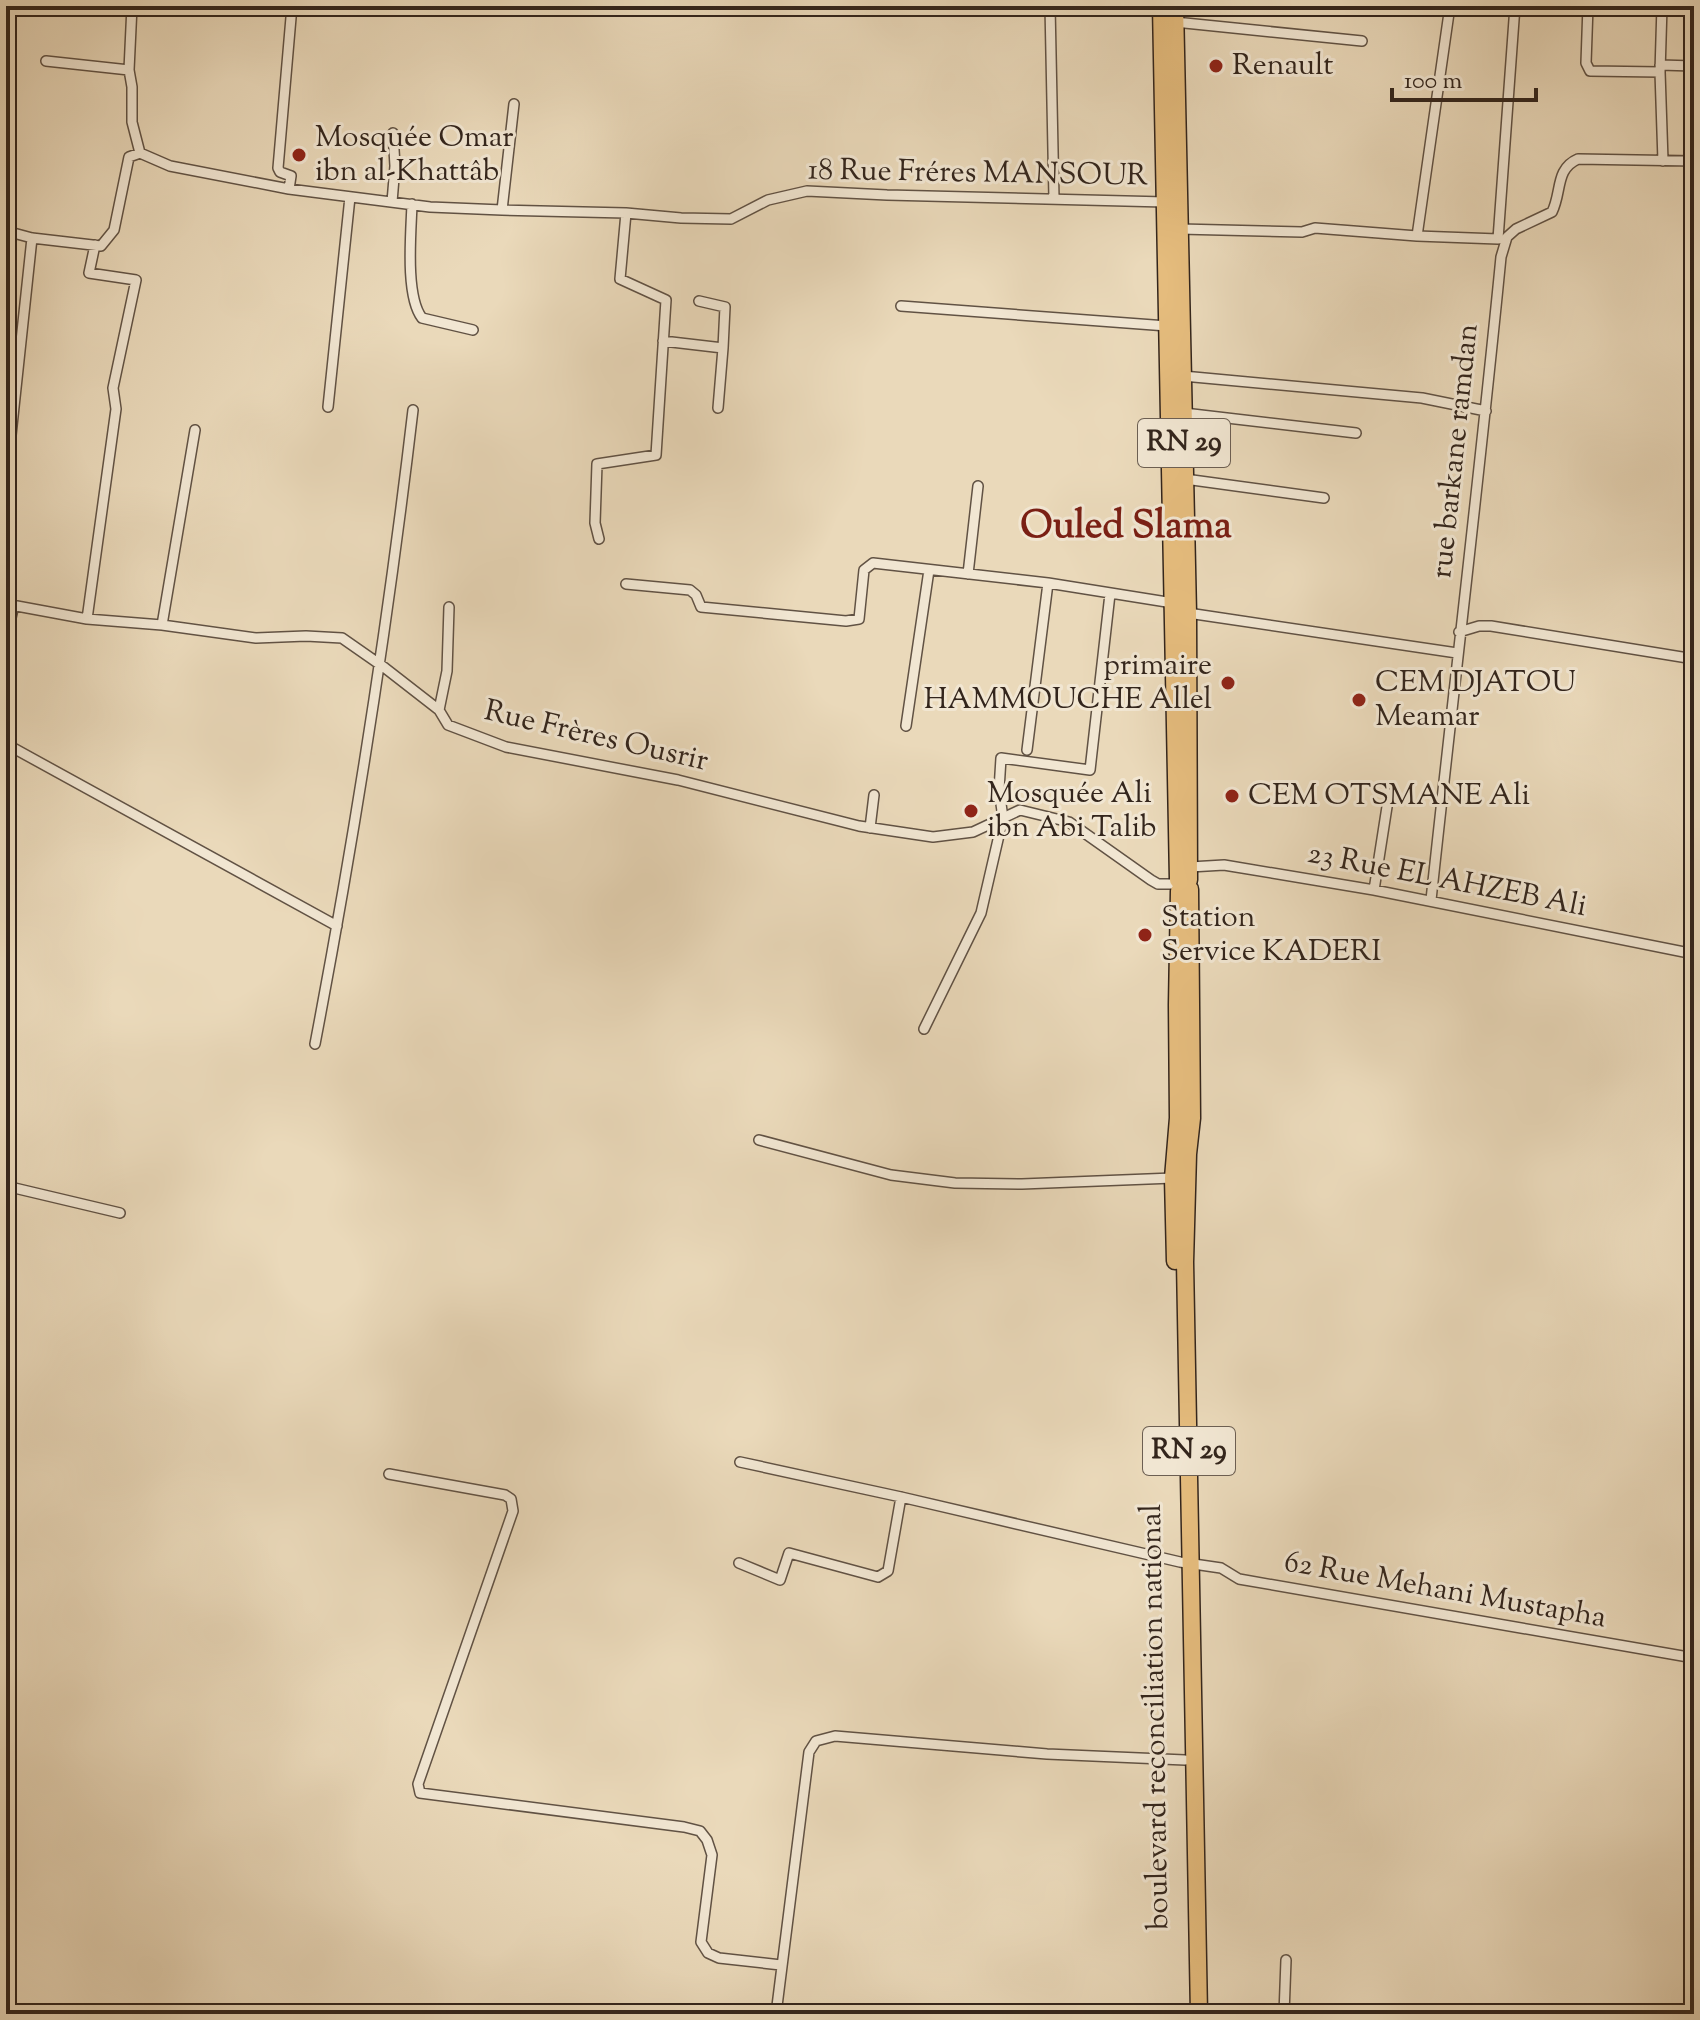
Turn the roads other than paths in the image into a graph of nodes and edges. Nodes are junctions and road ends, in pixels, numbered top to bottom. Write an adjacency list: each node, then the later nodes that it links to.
1 (132, 6): 14 (street)
2 (292, 6): 20 (street)
3 (1050, 6): 22 (street)
4 (1161, 6): 24 (highway, RN 29)
5 (1450, 6): 30 (street)
6 (1515, 6): 30 (street)
7 (1588, 6): 13 (street)
8 (1662, 6): 13 (street)
9 (1175, 14): 10 (street); 28 (highway, RN 29)
10 (1362, 41)
11 (46, 61): 14 (street)
12 (1694, 66): 13 (street)
13 (1660, 69): 18 (street)
14 (129, 70): 17 (street)
15 (514, 104): 26 (street)
16 (393, 133): 23 (street)
17 (140, 153): 20 (street, 18 Rue Fréres MANSOUR); 32 (street)
18 (1663, 161): 19 (street, rue barkane ramdan); 43 (street, rue barkane ramdan)
19 (1694, 161)
20 (289, 189): 21 (street, 18 Rue Fréres MANSOUR)
21 (350, 197): 23 (street, 18 Rue Fréres MANSOUR); 40 (street)
22 (1054, 199): 24 (street, 18 Rue Fréres MANSOUR); 27 (street, 18 Rue Fréres MANSOUR)
23 (392, 202): 25 (street, 18 Rue Fréres MANSOUR)
24 (1165, 202): 35 (highway, RN 29)
25 (412, 204): 26 (street, 18 Rue Fréres MANSOUR); 36 (street)
26 (502, 210): 27 (street, 18 Rue Fréres MANSOUR)
27 (626, 213): 37 (street)
28 (1180, 229): 30 (street); 39 (highway, RN 29)
29 (6, 231): 31 (street)
30 (1417, 236)
31 (32, 238): 32 (street); 48 (street)
32 (95, 245): 61 (street)
33 (699, 301): 38 (street)
34 (901, 306): 35 (street)
35 (1167, 326): 57 (highway, RN 29)
36 (473, 330)
37 (663, 341): 38 (street); 51 (street)
38 (723, 348): 41 (street)
39 (1183, 376): 43 (street); 44 (highway, RN 29)
40 (328, 407)
41 (718, 408)
42 (413, 410): 67 (street)
43 (1486, 411): 63 (street, rue barkane ramdan)
44 (1184, 413): 46 (street); 47 (highway, RN 29)
45 (195, 430): 62 (street)
46 (1356, 433)
47 (1185, 479): 50 (street); 60 (highway, RN 29)
48 (6, 482)
49 (978, 486): 53 (street)
50 (1324, 498)
51 (599, 539)
52 (929, 570): 53 (street); 55 (street); 69 (street)
53 (968, 574): 54 (street)
54 (1048, 583): 56 (street); 71 (street)
55 (626, 584)
56 (1110, 594): 57 (street); 74 (street)
57 (1173, 603): 76 (highway, RN 29)
58 (10, 605): 61 (street, Rue Frères Ousrir); 64 (street)
59 (449, 607): 68 (street)
60 (1188, 613): 65 (street); 76 (highway, RN 29)
61 (87, 619): 62 (street, Rue Frères Ousrir)
62 (162, 625): 67 (street, Rue Frères Ousrir)
63 (1459, 632): 65 (street, rue barkane ramdan); 66 (street)
64 (6, 639)
65 (1457, 653): 78 (street, rue barkane ramdan)
66 (1694, 659)
67 (380, 664): 68 (street, Rue Frères Ousrir); 79 (street)
68 (439, 710): 75 (street, Rue Frères Ousrir)
69 (906, 726)
70 (6, 744): 79 (street)
71 (1027, 750)
72 (1389, 794): 77 (street)
73 (874, 795): 75 (street)
74 (1003, 818): 75 (street, Rue Frères Ousrir); 76 (street, Rue Frères Ousrir); 81 (street)
75 (870, 828)
76 (1184, 882): 77 (street, 23 Rue EL AHZEB Ali); 84 (highway, boulevard reconciliation national / RN 29); 91 (highway, RN 29)
77 (1374, 890): 78 (street, 23 Rue EL AHZEB Ali)
78 (1431, 900): 80 (street, 23 Rue EL AHZEB Ali)
79 (337, 926): 82 (street)
80 (1694, 954)
81 (924, 1029)
82 (315, 1044)
83 (759, 1140): 84 (street)
84 (1173, 1178): 91 (highway, boulevard reconciliation national / RN 29)
85 (6, 1186): 86 (street)
86 (120, 1213)
87 (740, 1462): 89 (street, 62 Rue Mehani Mustapha)
88 (389, 1474): 95 (street)
89 (901, 1497): 90 (street); 91 (street, 62 Rue Mehani Mustapha)
90 (739, 1563)
91 (1185, 1563): 92 (street, 62 Rue Mehani Mustapha); 93 (highway, boulevard reconciliation national / RN 29); 98 (highway, RN 29)
92 (1694, 1658)
93 (1185, 1760): 95 (street); 97 (highway, boulevard reconciliation national / RN 29)
94 (1286, 1960): 99 (street)
95 (781, 1965): 96 (street)
96 (776, 2014)
97 (1190, 2014)
98 (1199, 2014)
99 (1284, 2014)

